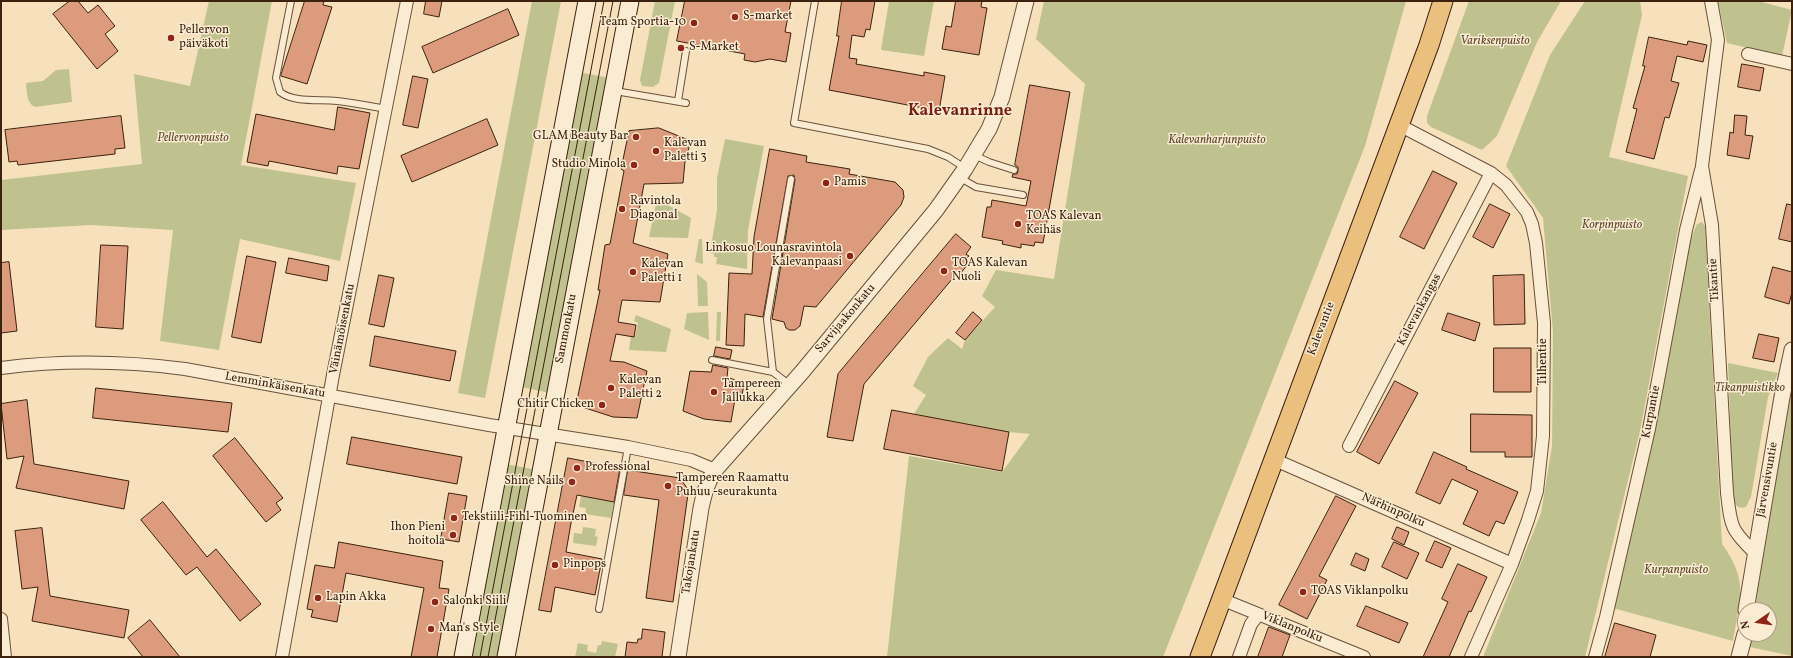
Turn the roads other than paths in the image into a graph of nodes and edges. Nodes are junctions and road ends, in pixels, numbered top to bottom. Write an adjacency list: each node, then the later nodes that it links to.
1 (291, 1): 15 (lane)
2 (407, 1): 15 (street, Väinämöisenkatu)
3 (586, 1): 30 (main road)
4 (630, 1): 12 (main road, Sammonkatu)
5 (815, 1): 20 (lane)
6 (1026, 1): 17 (street, Sarvijaakonkatu)
7 (1443, 1): 16 (main road, Kalevantie)
8 (1711, 1): 18 (street, Tikantie)
9 (686, 51): 13 (lane)
10 (1748, 54): 11 (street)
11 (1792, 64)
12 (613, 91): 13 (lane); 31 (main road, Sammonkatu)
13 (678, 102): 14 (lane)
14 (686, 103)
15 (386, 109): 29 (street, Väinämöisenkatu)
16 (1399, 125): 21 (street, Tilhentie); 34 (main road, Kalevantie)
17 (974, 154): 19 (lane); 20 (street, Sarvijaakonkatu)
18 (1702, 166): 36 (street, Tikantie); 53 (street, Kurpantie)
19 (1014, 170)
20 (962, 173): 23 (lane); 28 (street, Sarvijaakonkatu)
21 (1491, 173): 32 (street, Kalevankangas); 37 (street, Tilhentie)
22 (791, 179): 27 (lane)
23 (1023, 195)
24 (1792, 350): 36 (street, Järvensivuntie)
25 (712, 360): 27 (lane)
26 (1, 368): 29 (street, Lemminkäisenkatu)
27 (773, 372): 28 (lane)
28 (790, 386): 35 (street, Sarvijaakonkatu)
29 (330, 396): 30 (street, Lemminkäisenkatu); 45 (street, Väinämöisenkatu)
30 (507, 428): 31 (street, Lemminkäisenkatu); 46 (main road)
31 (548, 433): 33 (street); 47 (main road, Sammonkatu)
32 (1349, 446)
33 (628, 447): 35 (street); 40 (lane)
34 (1273, 459): 37 (street, Närhinpolku); 38 (main road, Kalevantie)
35 (715, 470): 48 (street, Takojankatu)
36 (1755, 553): 39 (street, Järvensivuntie)
37 (1512, 564): 52 (street, Tilhentie)
38 (1221, 600): 41 (street, Viklanpolku); 49 (main road, Kalevantie)
39 (1747, 602)
40 (599, 609)
41 (1258, 615): 50 (street); 51 (street, Viklanpolku)
42 (1, 619): 44 (street)
43 (1743, 642): 54 (street)
44 (4, 653)
45 (282, 657)
46 (463, 657)
47 (506, 657)
48 (678, 657)
49 (1200, 657)
50 (1239, 657)
51 (1364, 657)
52 (1472, 657)
53 (1595, 657)
54 (1739, 657)

